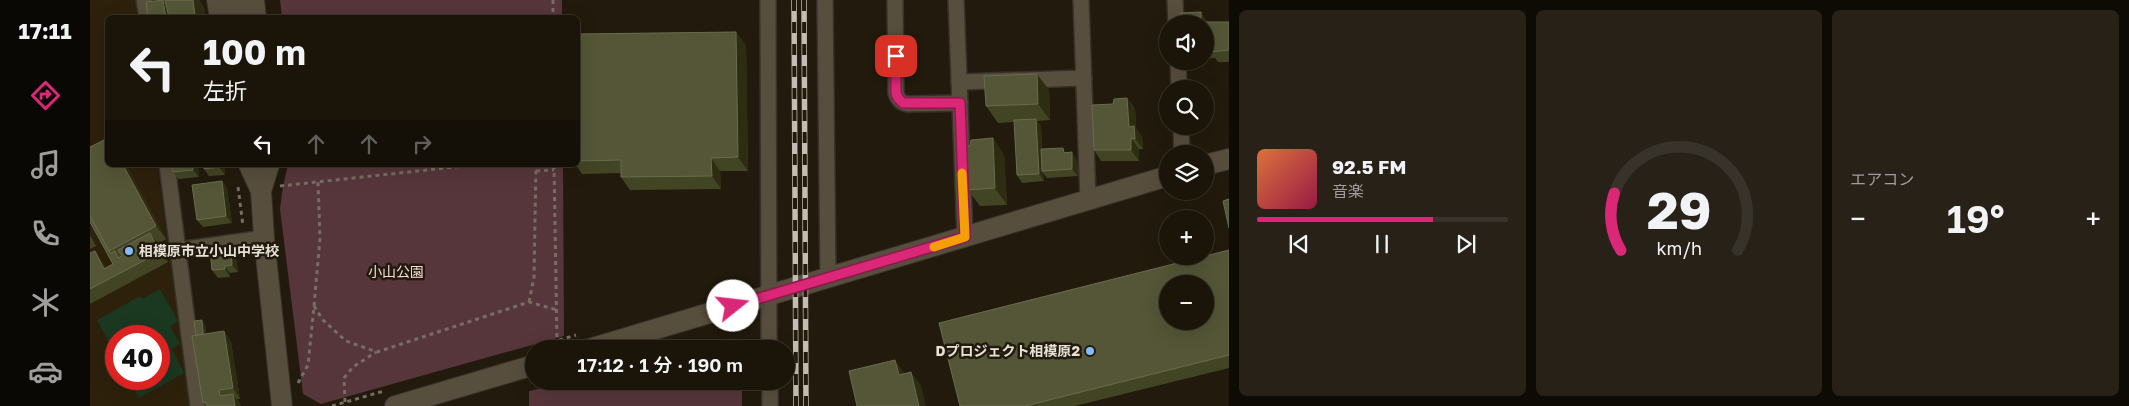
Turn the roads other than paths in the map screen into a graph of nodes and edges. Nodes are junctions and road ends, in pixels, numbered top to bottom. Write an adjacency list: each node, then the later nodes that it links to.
1 (144, 0): 11 (street)
2 (217, 0): 12 (street)
3 (236, 0): 13 (street)
4 (254, 0): 14 (street)
5 (768, 0): 32 (street)
6 (825, 0): 31 (street)
7 (895, 0): 18 (street)
8 (956, 0): 17 (street)
9 (1081, 0): 16 (street)
10 (1175, 0): 15 (street)
11 (146, 15)
12 (220, 15)
13 (238, 15)
14 (256, 15)
15 (1176, 15)
16 (1084, 78): 17 (street); 27 (street)
17 (960, 82): 18 (street)
18 (960, 103): 28 (street)
19 (1229, 158): 20 (street)
20 (1214, 162)
21 (167, 167): 30 (street)
22 (259, 167): 26 (street)
23 (269, 167): 26 (street)
24 (243, 173): 26 (street)
25 (1159, 179): 27 (street)
26 (269, 188): 29 (street)
27 (1088, 200): 28 (street)
28 (965, 237): 31 (street)
29 (255, 239): 30 (street); 39 (street)
30 (179, 250): 38 (street)
31 (828, 278): 32 (street)
32 (769, 296): 33 (street); 34 (street)
33 (591, 340)
34 (769, 340)
35 (525, 359): 37 (street)
36 (770, 390): 40 (street)
37 (393, 397)
38 (198, 406)
39 (282, 406)
40 (770, 406)

